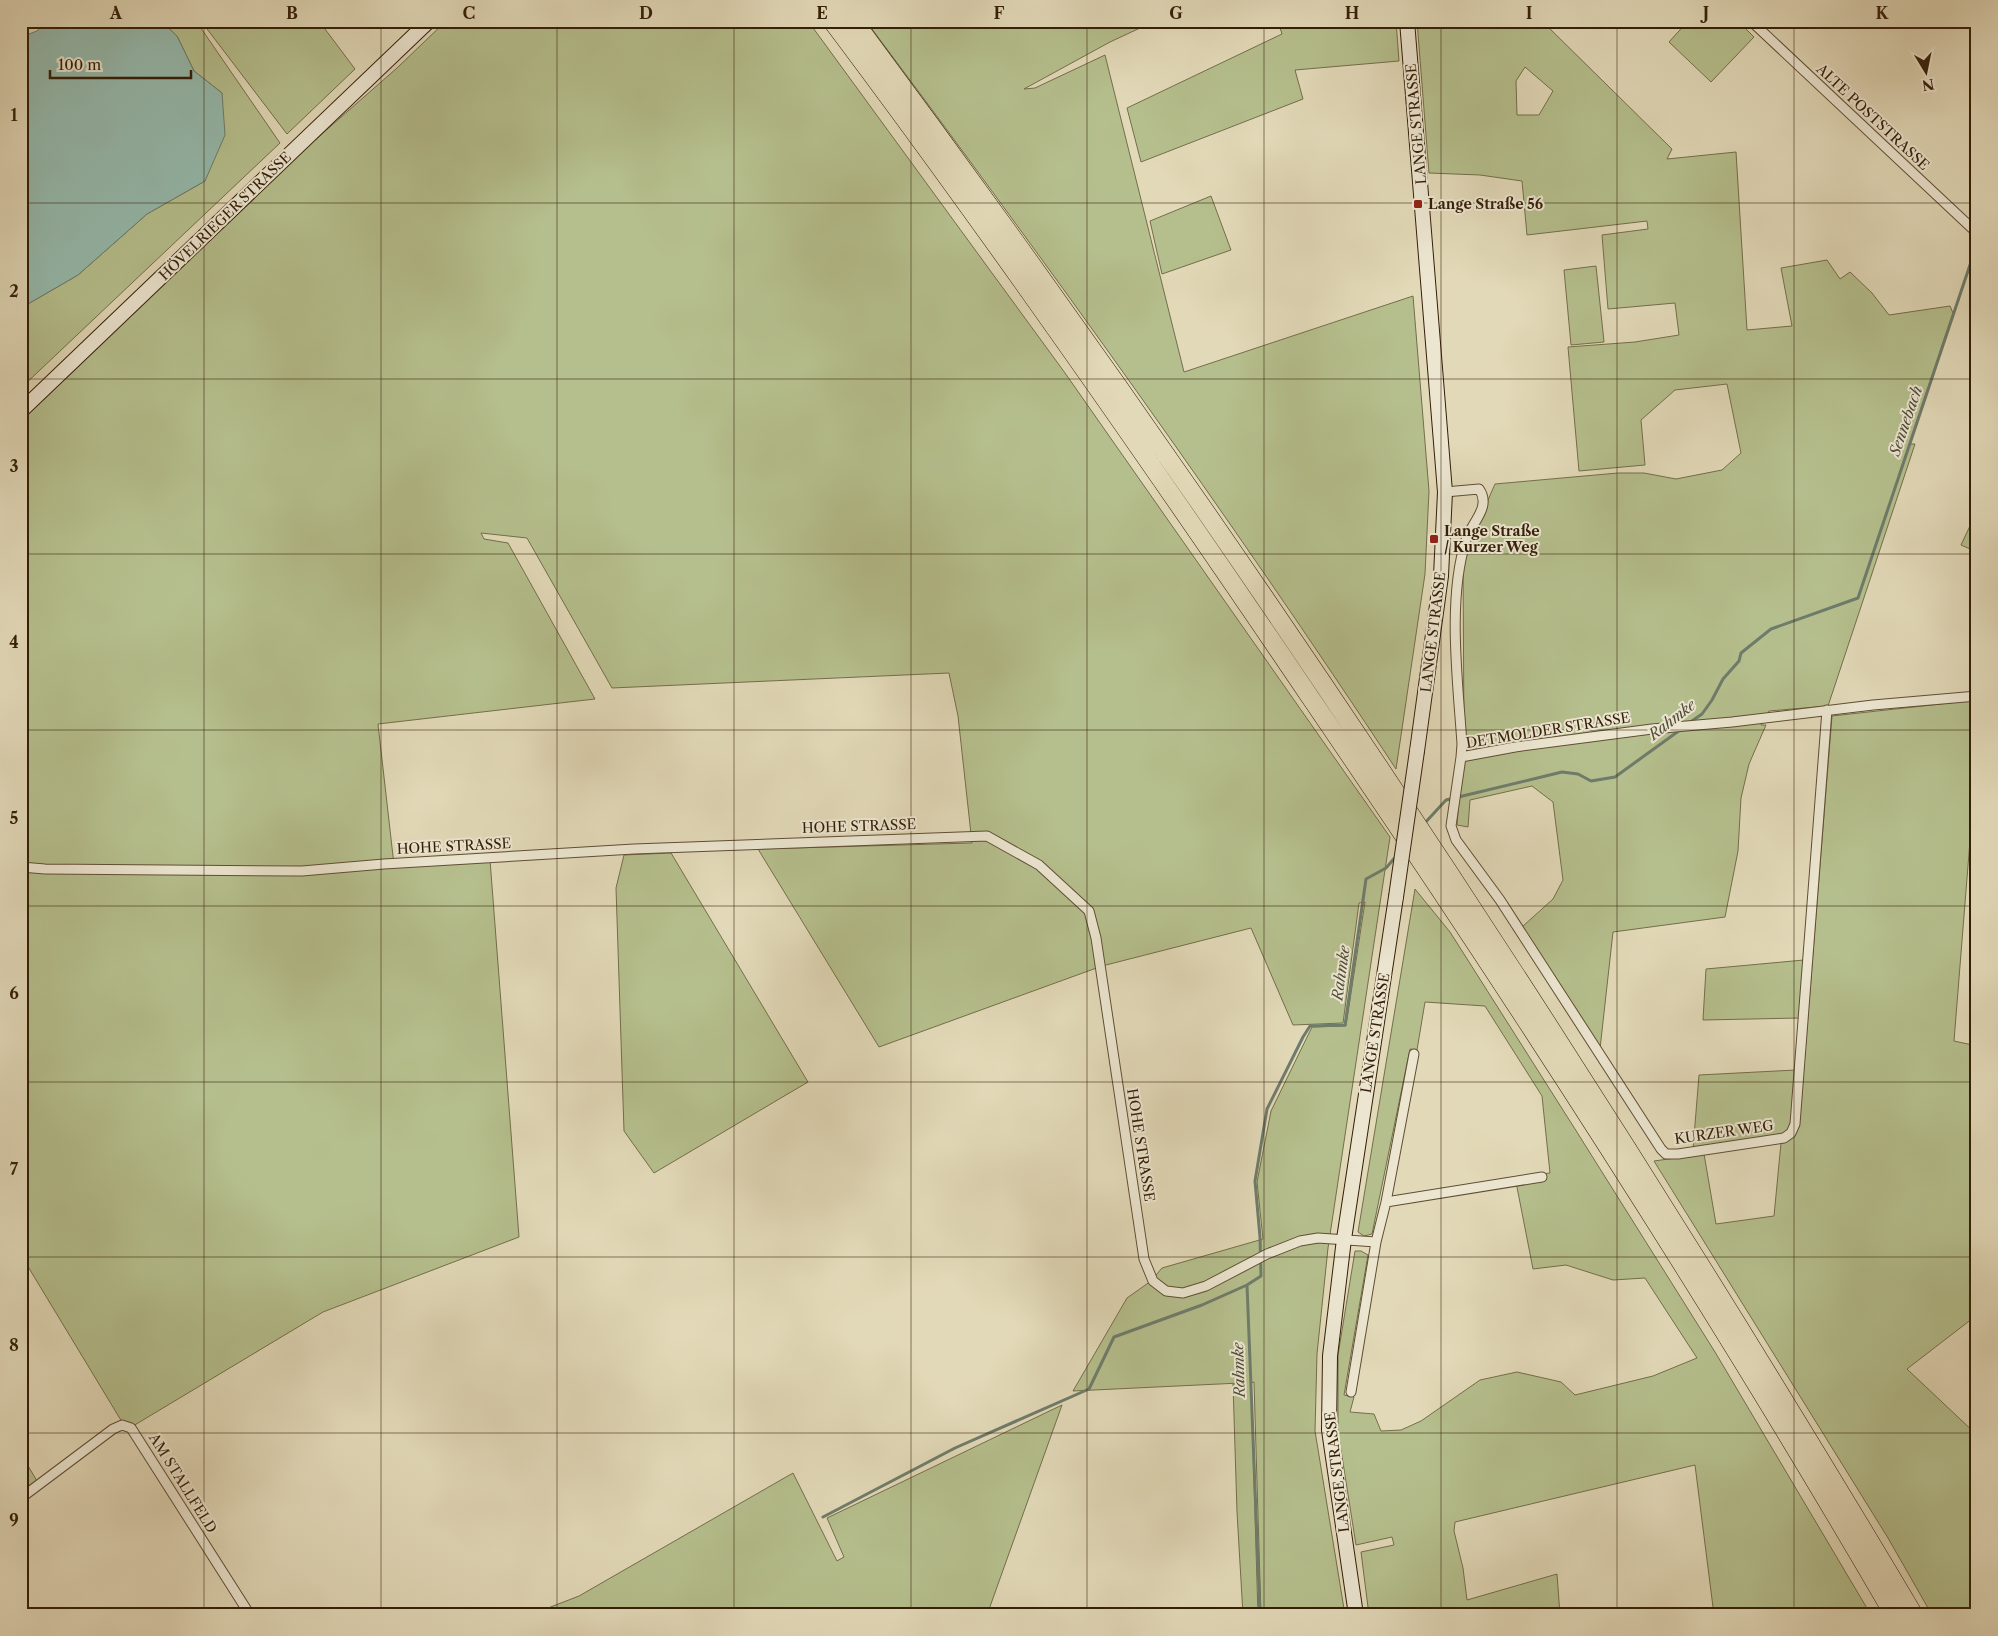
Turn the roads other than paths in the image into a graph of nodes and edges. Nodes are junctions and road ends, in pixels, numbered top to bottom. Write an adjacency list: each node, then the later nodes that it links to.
1 (429, 21): 7 (street, HÖVELRIEGER STRASSE)
2 (832, 21): 12 (highway)
3 (854, 21): 12 (highway)
4 (1407, 21): 8 (street, LANGE STRASSE)
5 (1751, 21): 6 (street, ALTE POSTSTRASSE)
6 (1976, 232)
7 (21, 411)
8 (1445, 492): 11 (street, DETMOLDER STRASSE); 18 (street, LANGE STRASSE, bridge)
9 (1977, 696): 10 (street, DETMOLDER STRASSE)
10 (1827, 710): 11 (street, DETMOLDER STRASSE); 11 (street, KURZER WEG)
11 (1461, 757)
12 (1407, 825): 13 (highway, bridge)
13 (1418, 840): 24 (highway); 25 (highway)
14 (21, 867): 18 (street, HOHE STRASSE)
15 (1414, 1054): 17 (street)
16 (1542, 1177): 17 (street)
17 (1386, 1202): 19 (street)
18 (1344, 1239): 19 (street); 23 (street, LANGE STRASSE)
19 (1376, 1242): 20 (street)
20 (1351, 1392)
21 (21, 1498): 22 (street, AM STALLFELD)
22 (250, 1615)
23 (1356, 1615)
24 (1894, 1615)
25 (1914, 1615)

